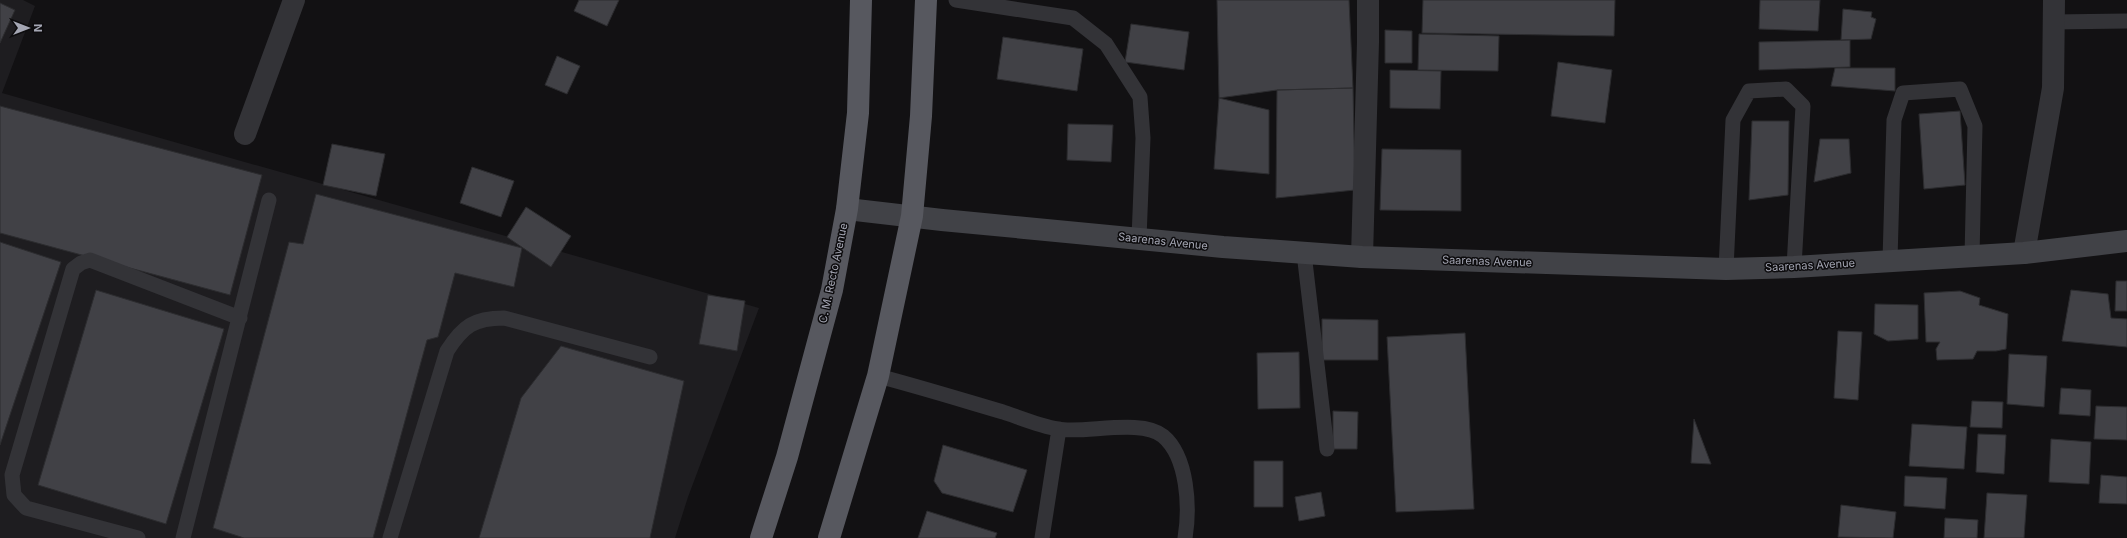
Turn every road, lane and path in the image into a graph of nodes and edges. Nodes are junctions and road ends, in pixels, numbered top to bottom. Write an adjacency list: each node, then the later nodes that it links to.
1 (294, 0): 9 (street)
2 (861, 0): 11 (highway, C. M. Recto Avenue)
3 (926, 0): 12 (highway)
4 (956, 0): 13 (lane)
5 (1368, 0): 18 (street)
6 (2054, 0): 8 (street)
7 (2127, 21): 8 (lane)
8 (2053, 22): 16 (street)
9 (245, 134)
10 (269, 200): 22 (lane)
11 (847, 209): 12 (main road, Saarenas Avenue); 30 (highway, C. M. Recto Avenue)
12 (912, 216): 13 (main road, Saarenas Avenue); 24 (highway)
13 (1139, 238): 15 (main road, Saarenas Avenue)
14 (2127, 241): 16 (main road, Saarenas Avenue)
15 (1304, 253): 18 (main road, Saarenas Avenue); 26 (lane)
16 (2024, 253): 17 (main road, Saarenas Avenue)
17 (1972, 256): 19 (main road, Saarenas Avenue); 19 (lane)
18 (1362, 257): 21 (main road, Saarenas Avenue)
19 (1890, 260): 20 (main road, Saarenas Avenue)
20 (1794, 267): 21 (main road, Saarenas Avenue); 21 (lane)
21 (1726, 269)
22 (240, 318): 27 (lane); 28 (lane)
23 (650, 357): 29 (lane)
24 (878, 376): 25 (lane); 31 (highway)
25 (1059, 429): 32 (lane); 33 (lane)
26 (1327, 449)
27 (138, 538)
28 (183, 538)
29 (390, 538)
30 (761, 538)
31 (829, 538)
32 (1042, 538)
33 (1185, 538)

